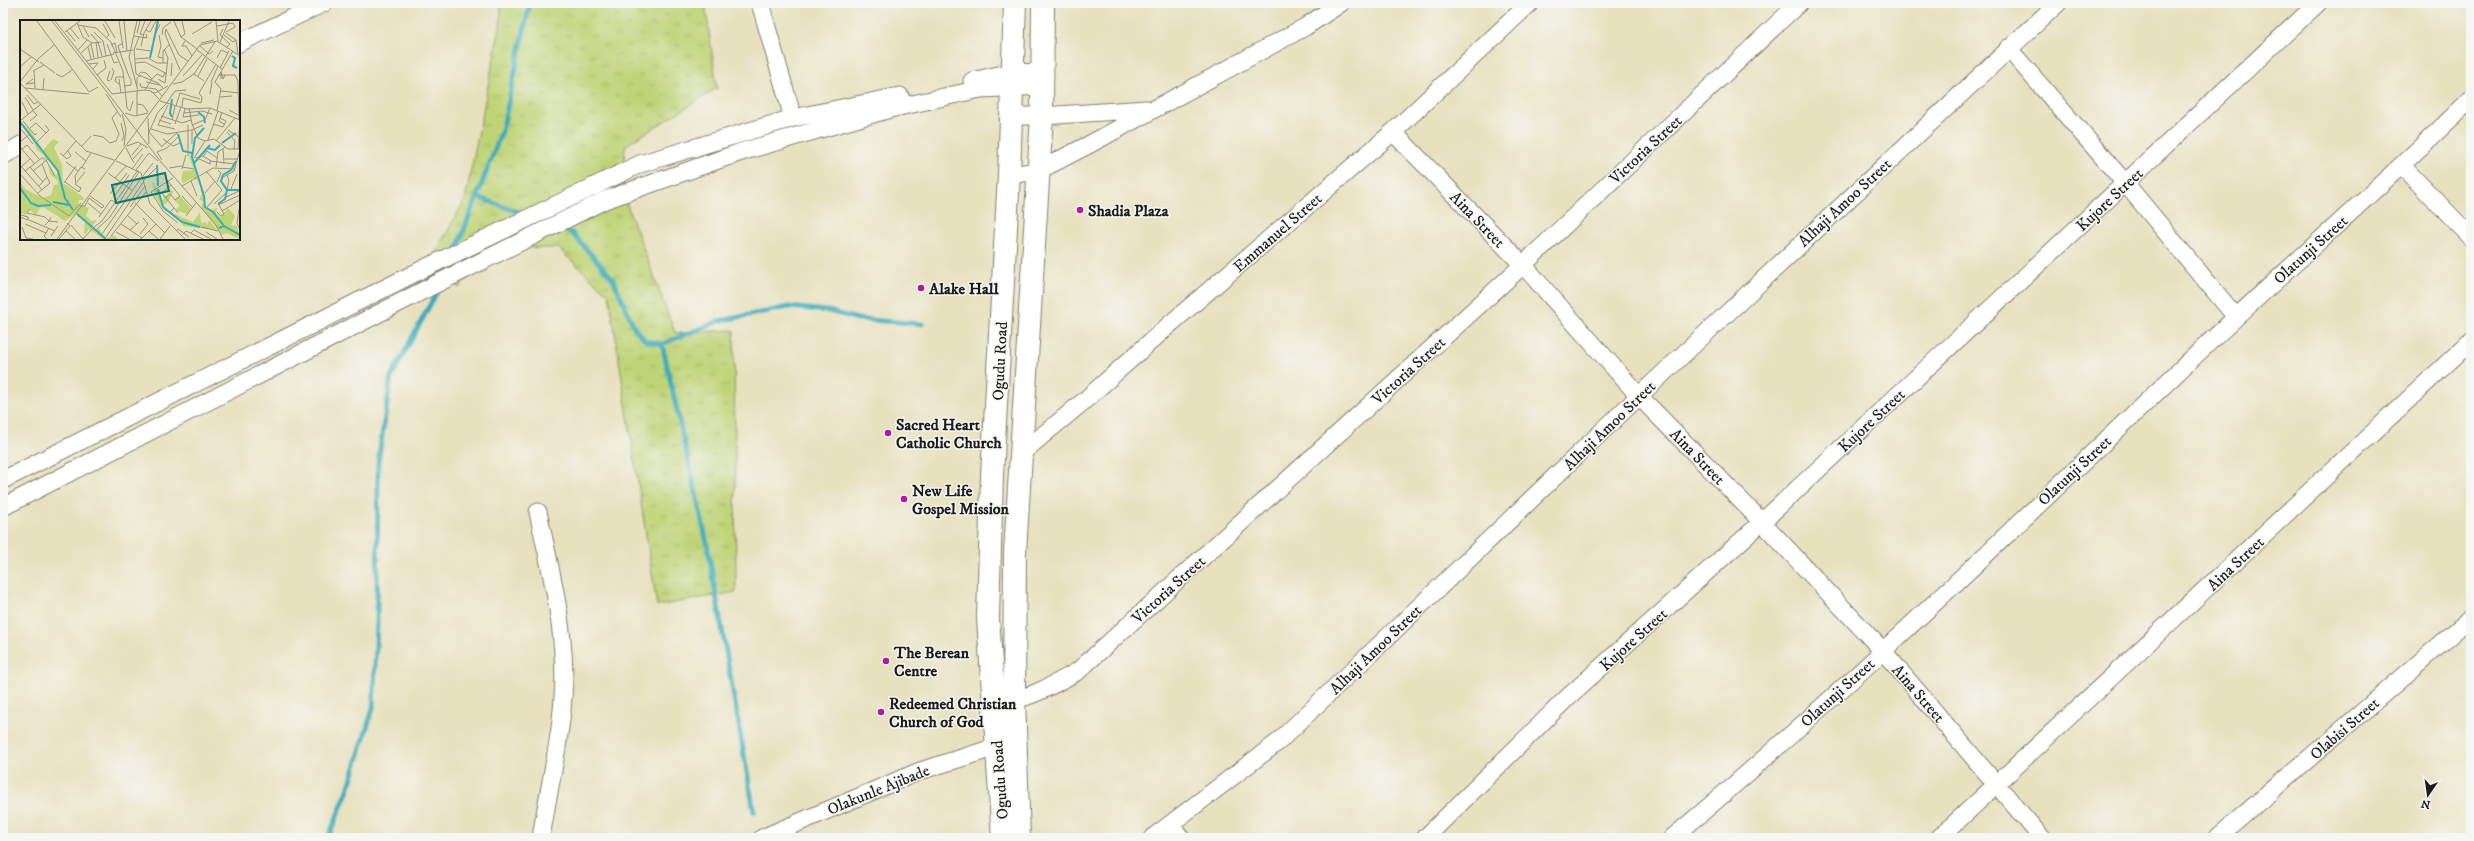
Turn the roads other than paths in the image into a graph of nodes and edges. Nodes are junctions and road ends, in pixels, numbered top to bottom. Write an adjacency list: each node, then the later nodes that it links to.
1 (324, 3): 10 (street)
2 (760, 3): 18 (street)
3 (1015, 3): 12 (main road, Ogudu Road)
4 (1043, 3): 13 (main road, Ogudu Road)
5 (1340, 3): 15 (street)
6 (1530, 3): 19 (street, Emmanuel Street)
7 (1799, 3): 27 (street, Victoria Street)
8 (2058, 3): 11 (street, Alhaji Amoo Street)
9 (2318, 3): 25 (street, Kujore Street)
10 (240, 43)
11 (2008, 48): 25 (street); 30 (street, Alhaji Amoo Street)
12 (1012, 79): 13 (street); 16 (main road, Ogudu Road); 18 (street); 33 (street)
13 (1042, 79): 17 (main road, Ogudu Road)
14 (2471, 99): 22 (street, Olatunji Street)
15 (1153, 109): 17 (street); 23 (street)
16 (1011, 116): 17 (street); 24 (main road, Ogudu Road)
17 (1042, 116): 23 (main road, Ogudu Road)
18 (793, 118): 32 (street)
19 (1393, 132): 27 (street, Aina Street); 31 (street, Emmanuel Street)
20 (20, 146): 21 (street)
21 (3, 156)
22 (2402, 166): 26 (street); 28 (street, Olatunji Street)
23 (1038, 170): 24 (street); 31 (main road, Ogudu Road)
24 (1009, 175): 38 (main road, Ogudu Road)
25 (2126, 184): 28 (street); 35 (street, Kujore Street)
26 (2471, 237)
27 (1523, 265): 30 (street, Aina Street); 38 (street, Victoria Street)
28 (2236, 317): 37 (street, Olatunji Street)
29 (2471, 341): 40 (street, Aina Street)
30 (1639, 396): 35 (street, Aina Street); 41 (street, Alhaji Amoo Street)
31 (1019, 455): 38 (main road, Ogudu Road)
32 (3, 480)
33 (3, 507)
34 (538, 512): 42 (street)
35 (1762, 522): 37 (street, Aina Street); 47 (street, Kujore Street)
36 (2471, 618): 51 (street, Olabisi Street)
37 (1883, 651): 40 (street, Aina Street); 48 (street, Olatunji Street)
38 (1004, 702): 39 (main road, Ogudu Road); 45 (main road, Ogudu Road)
39 (996, 747): 43 (street, Olakunle Ajibade); 44 (main road, Ogudu Road)
40 (1998, 785): 49 (street, Aina Street); 50 (street, Aina Street)
41 (1176, 832): 46 (street, Alhaji Amoo Street)
42 (541, 838)
43 (762, 838)
44 (1003, 838)
45 (1020, 838)
46 (1152, 838)
47 (1425, 838)
48 (1672, 838)
49 (1939, 838)
50 (2042, 838)
51 (2216, 838)

